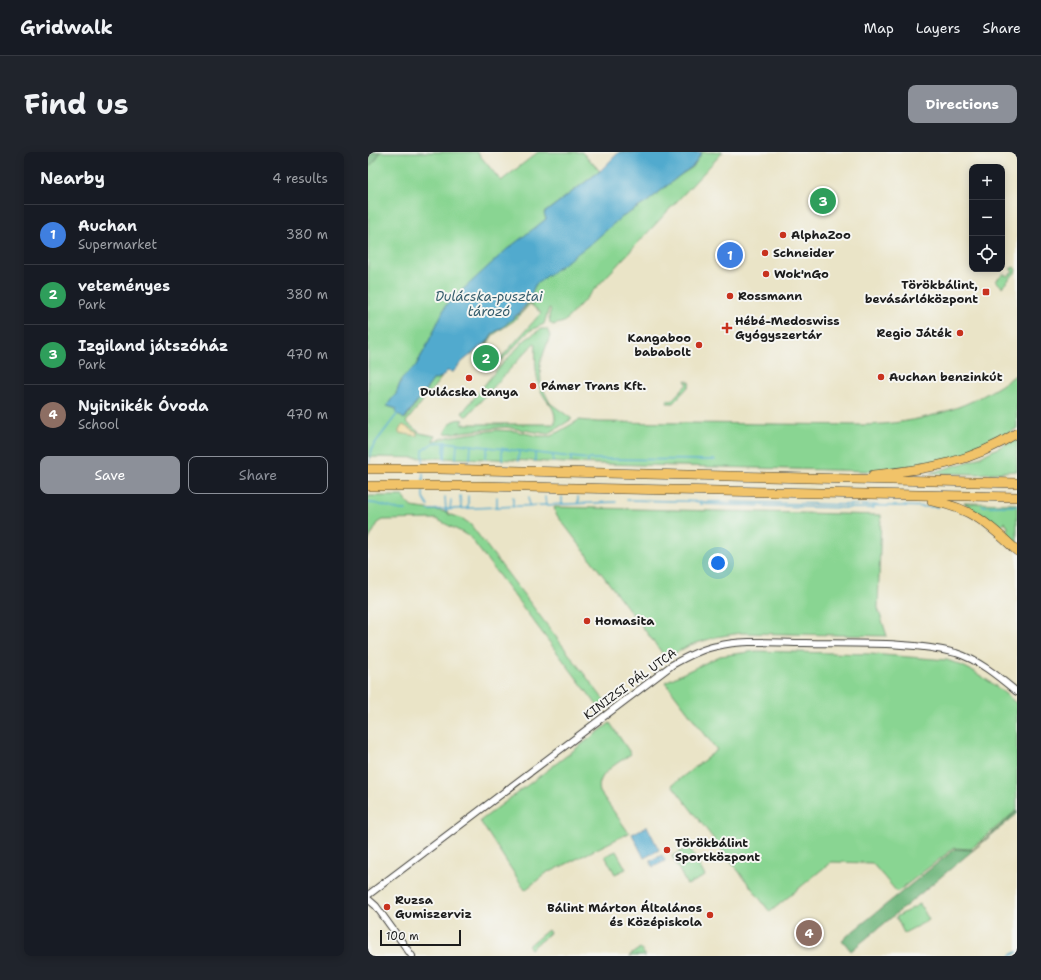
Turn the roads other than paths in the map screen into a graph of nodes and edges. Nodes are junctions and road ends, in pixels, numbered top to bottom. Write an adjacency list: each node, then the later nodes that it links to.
1 (1017, 433): 3 (highway)
2 (368, 469): 3 (highway)
3 (838, 479): 4 (highway)
4 (1017, 482)
5 (368, 486): 6 (highway)
6 (873, 495): 7 (highway); 8 (highway)
7 (1017, 497)
8 (1017, 551)
9 (1017, 692): 10 (street, KINIZSI PÁL UTCA)
10 (368, 895)
11 (368, 899): 12 (street)
12 (412, 956)

